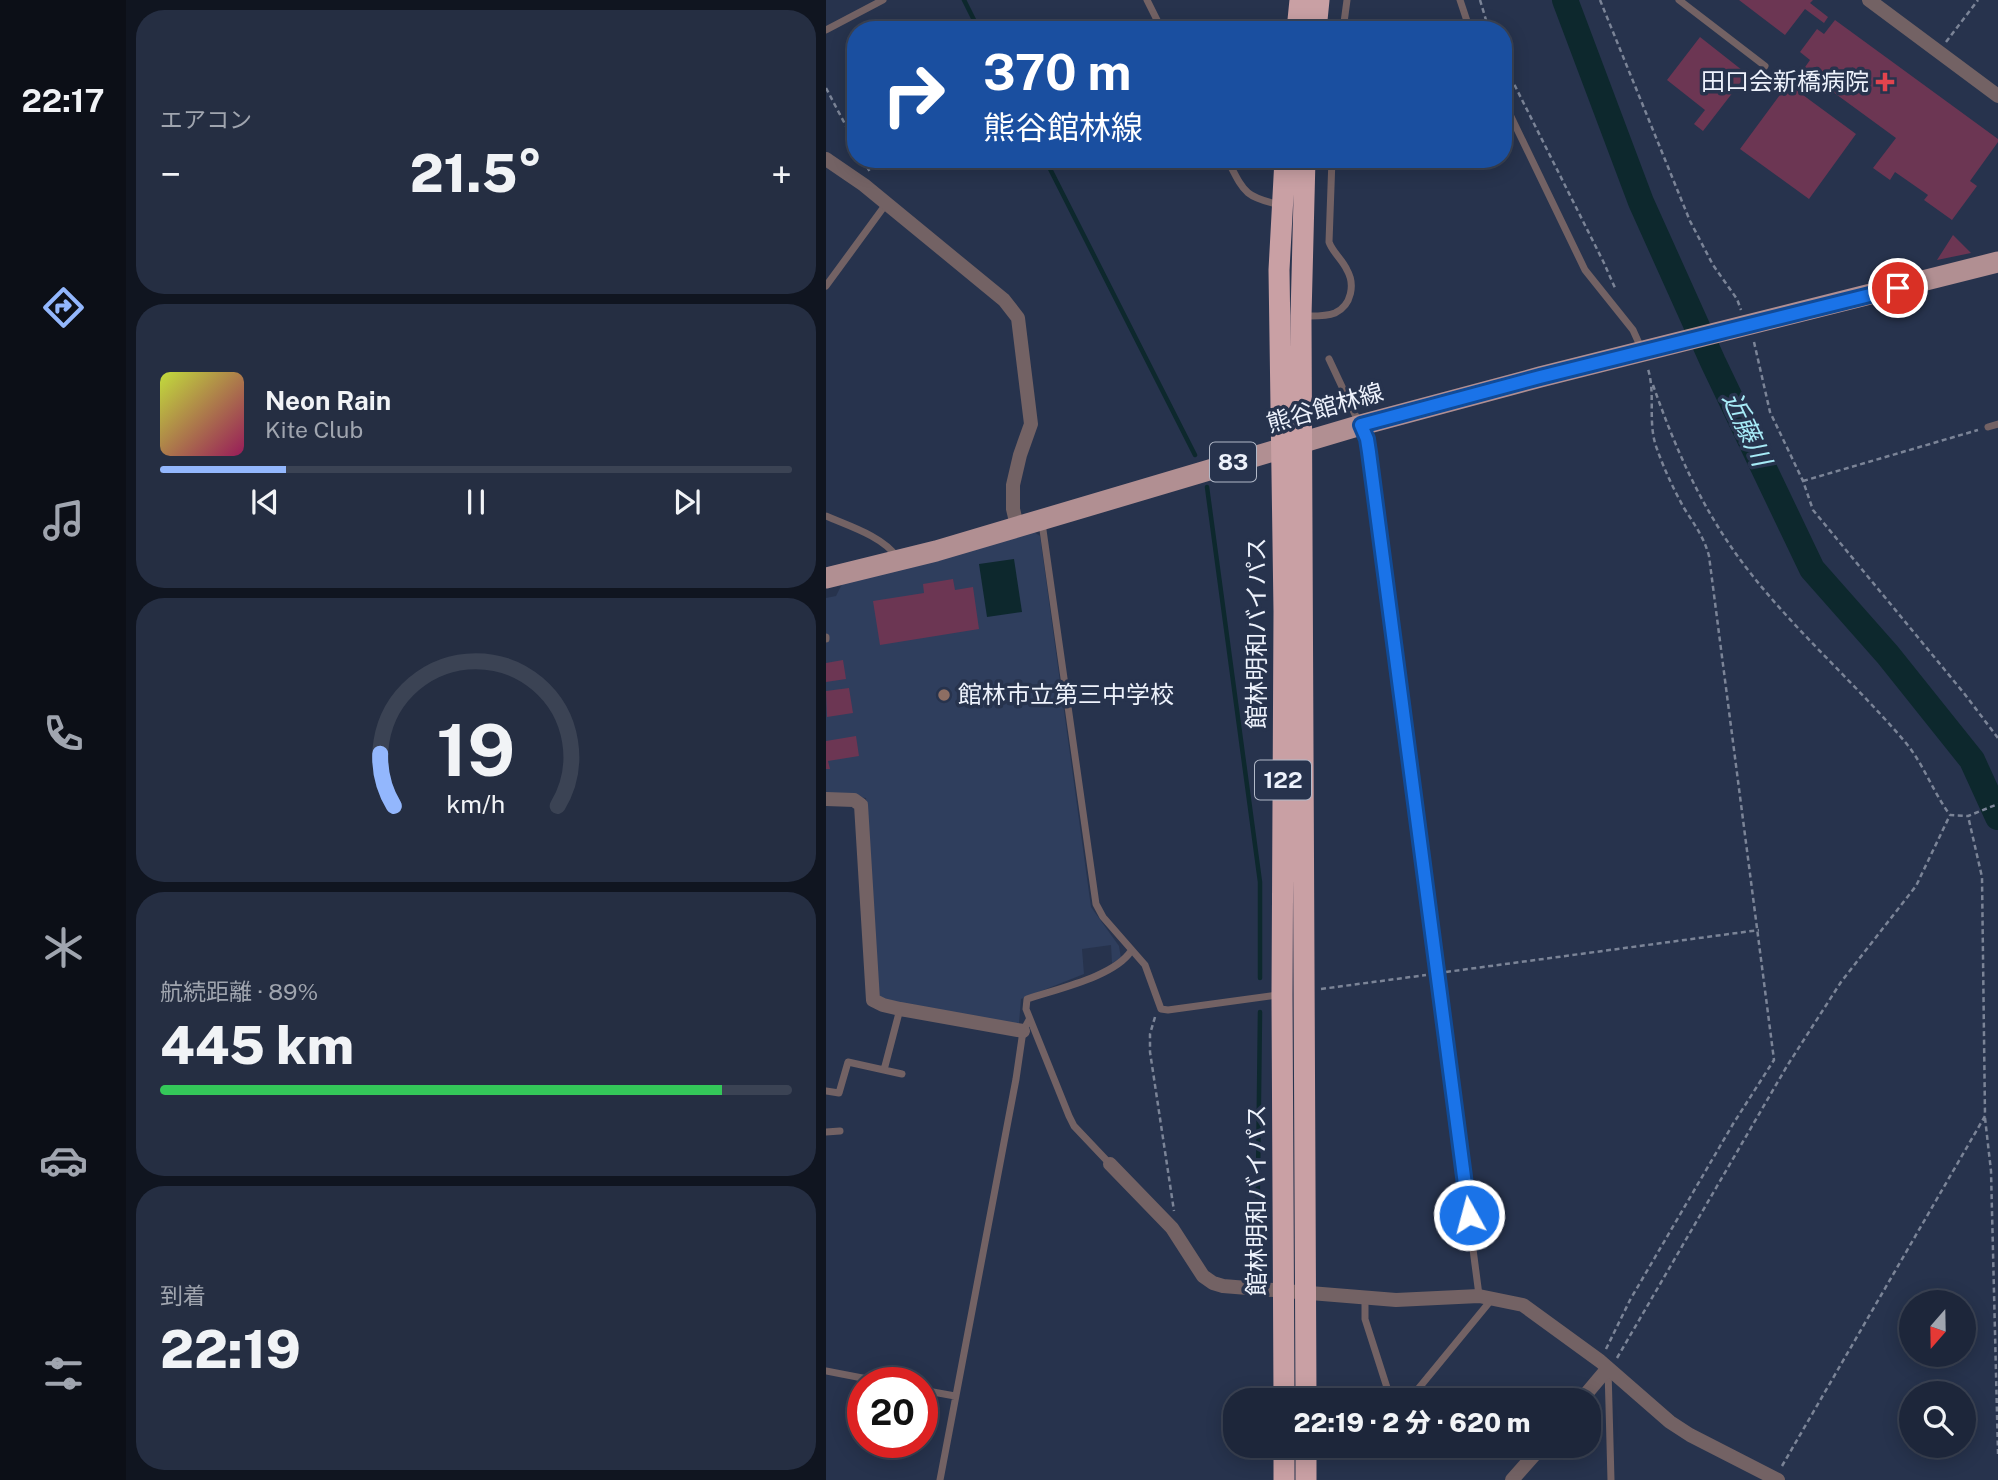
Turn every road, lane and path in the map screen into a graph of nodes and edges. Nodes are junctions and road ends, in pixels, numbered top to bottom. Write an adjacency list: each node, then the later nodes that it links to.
1 (883, 0): 18 (lane)
2 (1147, 0): 12 (lane)
3 (1300, 0): 13 (highway)
4 (1320, 0): 14 (highway)
5 (1347, 0): 15 (lane)
6 (1460, 0): 16 (lane)
7 (1480, 0): 17 (path)
8 (1600, 0): 37 (path)
9 (1679, 0): 20 (lane)
10 (1868, 0): 19 (street)
11 (1978, 0): 19 (path)
12 (1158, 21)
13 (1298, 21)
14 (1317, 21)
15 (1344, 21)
16 (1467, 21)
17 (1486, 21)
18 (826, 30)
19 (1939, 52): 23 (street)
20 (1765, 66)
21 (1512, 80): 36 (path)
22 (826, 88): 25 (path)
23 (1998, 96)
24 (1512, 119): 36 (lane)
25 (847, 128)
26 (826, 159): 31 (street)
27 (1232, 168): 32 (lane)
28 (1284, 168): 32 (highway, 館林明和バイパス / 122)
29 (1305, 168): 35 (highway, 館林明和バイパス / 122)
30 (1332, 168): 35 (lane)
31 (886, 203): 34 (lane); 49 (street)
32 (1281, 205): 45 (highway, 館林明和バイパス / 122)
33 (1998, 262): 37 (main road, 83)
34 (826, 286)
35 (1301, 316): 44 (highway, 館林明和バイパス / 122)
36 (1623, 318): 38 (lane)
37 (1737, 328): 38 (main road, 熊谷館林線 / 83); 46 (path)
38 (1642, 351): 40 (path); 42 (main road, 熊谷館林線 / 83)
39 (1329, 359): 42 (lane)
40 (1652, 382): 55 (path); 57 (path)
41 (1998, 424): 43 (lane)
42 (1361, 425): 44 (main road, 熊谷館林線 / 83); 59 (lane)
43 (1988, 427): 46 (path)
44 (1302, 442): 45 (main road, 熊谷館林線 / 83); 60 (highway, 館林明和バイパス / 122)
45 (1281, 449): 48 (main road, 熊谷館林線 / 83); 61 (highway, 館林明和バイパス / 122)
46 (1803, 481): 52 (path)
47 (826, 516): 50 (lane)
48 (1041, 519): 49 (main road, 熊谷館林線 / 83); 58 (lane)
49 (1017, 526): 50 (main road, 熊谷館林線 / 83)
50 (899, 561): 51 (main road, 熊谷館林線 / 83)
51 (826, 578)
52 (1998, 738)
53 (826, 799): 62 (street)
54 (1998, 804): 56 (path)
55 (1950, 815): 56 (path); 77 (path)
56 (1968, 816): 68 (path)
57 (1759, 930): 59 (path); 77 (path)
58 (1131, 951): 63 (lane); 64 (lane)
59 (1438, 973): 60 (path); 75 (lane)
60 (1304, 992): 74 (highway, 館林明和バイパス / 122)
61 (1282, 995): 63 (lane); 73 (highway, 館林明和バイパス / 122)
62 (900, 1009): 64 (street); 65 (lane)
63 (1161, 1009): 72 (path)
64 (1026, 1026): 71 (lane); 86 (lane)
65 (884, 1070): 66 (lane); 67 (lane)
66 (902, 1074)
67 (826, 1091)
68 (1985, 1116): 87 (path); 91 (path)
69 (840, 1131): 70 (lane)
70 (826, 1132)
71 (1110, 1164): 72 (street)
72 (1172, 1228): 73 (street)
73 (1284, 1290): 74 (street); 80 (highway, 館林明和バイパス / 122)
74 (1307, 1293): 76 (street); 81 (highway, 館林明和バイパス / 122)
75 (1485, 1297): 76 (street); 77 (street); 83 (lane)
76 (1365, 1299): 82 (lane)
77 (1604, 1365): 84 (street); 91 (street); 96 (lane)
78 (826, 1371): 79 (lane)
79 (847, 1375)
80 (1284, 1388)
81 (1306, 1388)
82 (1387, 1388)
83 (1418, 1388)
84 (1589, 1388)
85 (938, 1393): 86 (lane)
86 (956, 1396): 92 (lane)
87 (1998, 1454)
88 (1284, 1458): 93 (highway)
89 (1306, 1458): 94 (highway)
90 (1531, 1458): 95 (street)
91 (1776, 1479)
92 (940, 1480)
93 (1284, 1480)
94 (1306, 1480)
95 (1512, 1480)
96 (1611, 1480)

